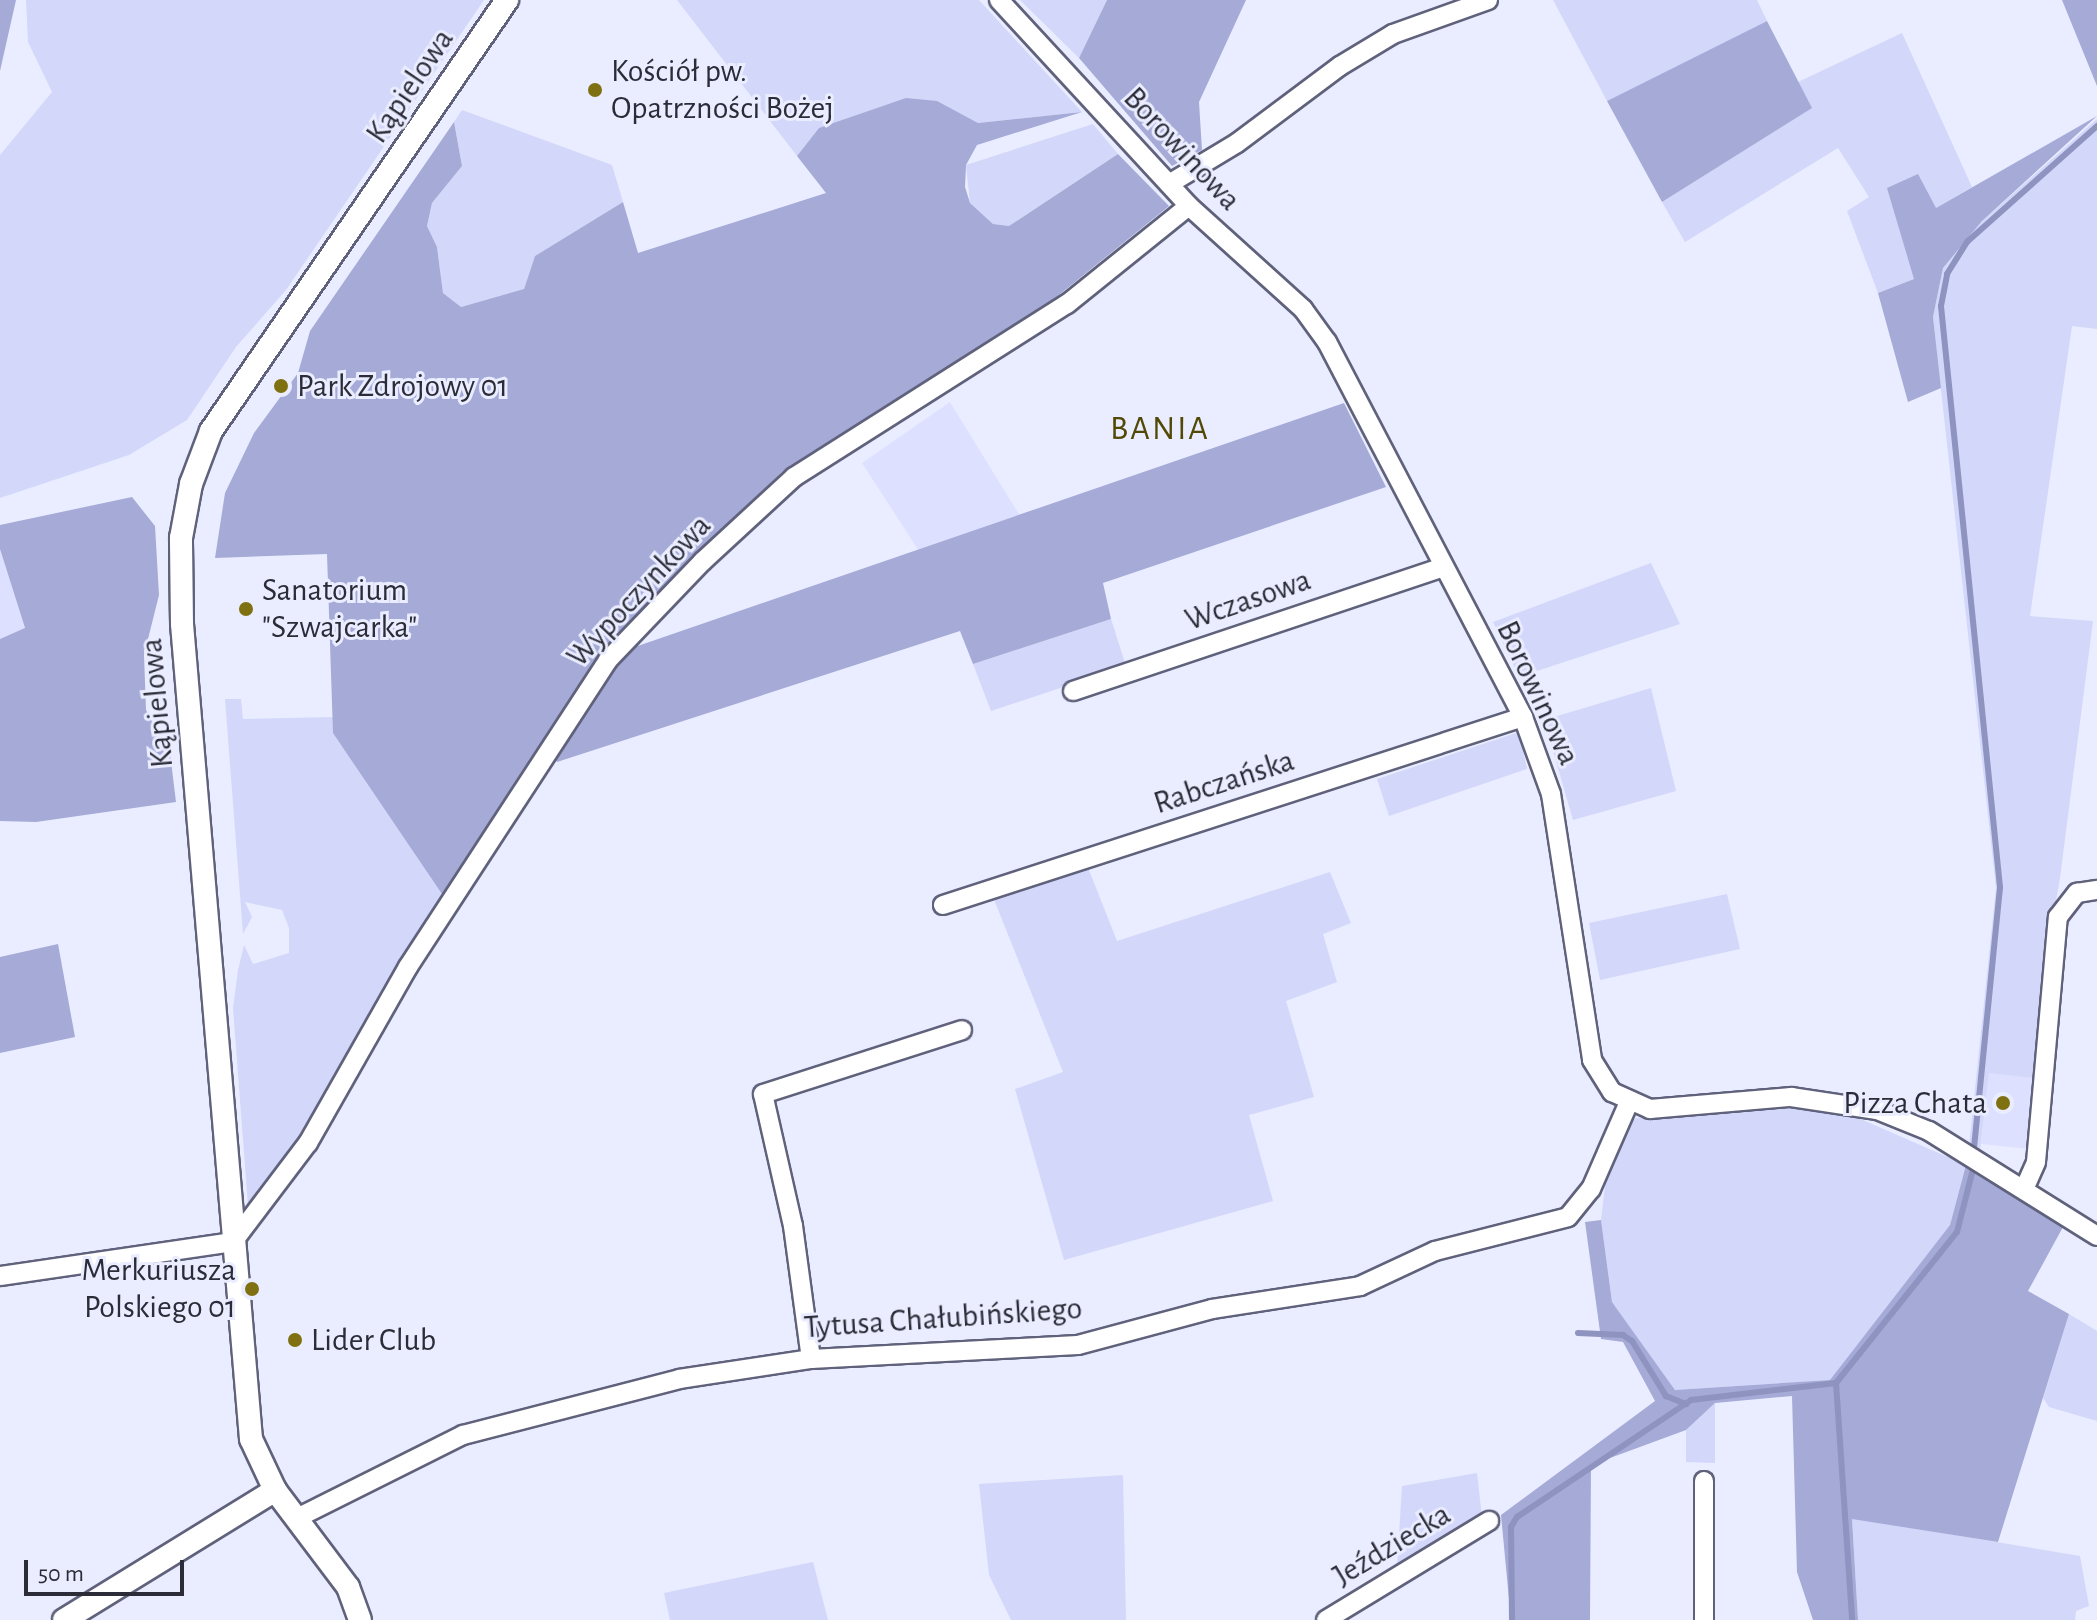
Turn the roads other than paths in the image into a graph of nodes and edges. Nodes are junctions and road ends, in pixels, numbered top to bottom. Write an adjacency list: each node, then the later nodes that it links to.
1 (507, 0): 15 (street, Kąpielowa)
2 (999, 0): 4 (street, Borowinowa)
3 (1488, 0): 4 (street)
4 (1169, 184): 5 (street, Borowinowa)
5 (1189, 206): 6 (street, Borowinowa); 15 (street, Wypoczynkowa)
6 (1443, 567): 7 (street, Wczasowa); 8 (street, Borowinowa)
7 (1073, 691)
8 (1523, 717): 10 (street, Rabczańska); 12 (street, Borowinowa)
9 (2097, 890): 13 (street)
10 (943, 905)
11 (962, 1030): 17 (street)
12 (1629, 1102): 13 (street); 17 (street, Tytusa Chałubińskiego)
13 (2025, 1187): 14 (street)
14 (2097, 1236)
15 (233, 1242): 16 (street); 19 (street, Kąpielowa)
16 (0, 1276)
17 (811, 1359): 20 (street, Tytusa Chałubińskiego)
18 (1704, 1481): 25 (street)
19 (275, 1490): 20 (street, Kąpielowa); 22 (street)
20 (297, 1518): 23 (street, Kąpielowa)
21 (1489, 1521): 24 (street, Jeździecka)
22 (64, 1620)
23 (360, 1620)
24 (1326, 1620)
25 (1704, 1620)

